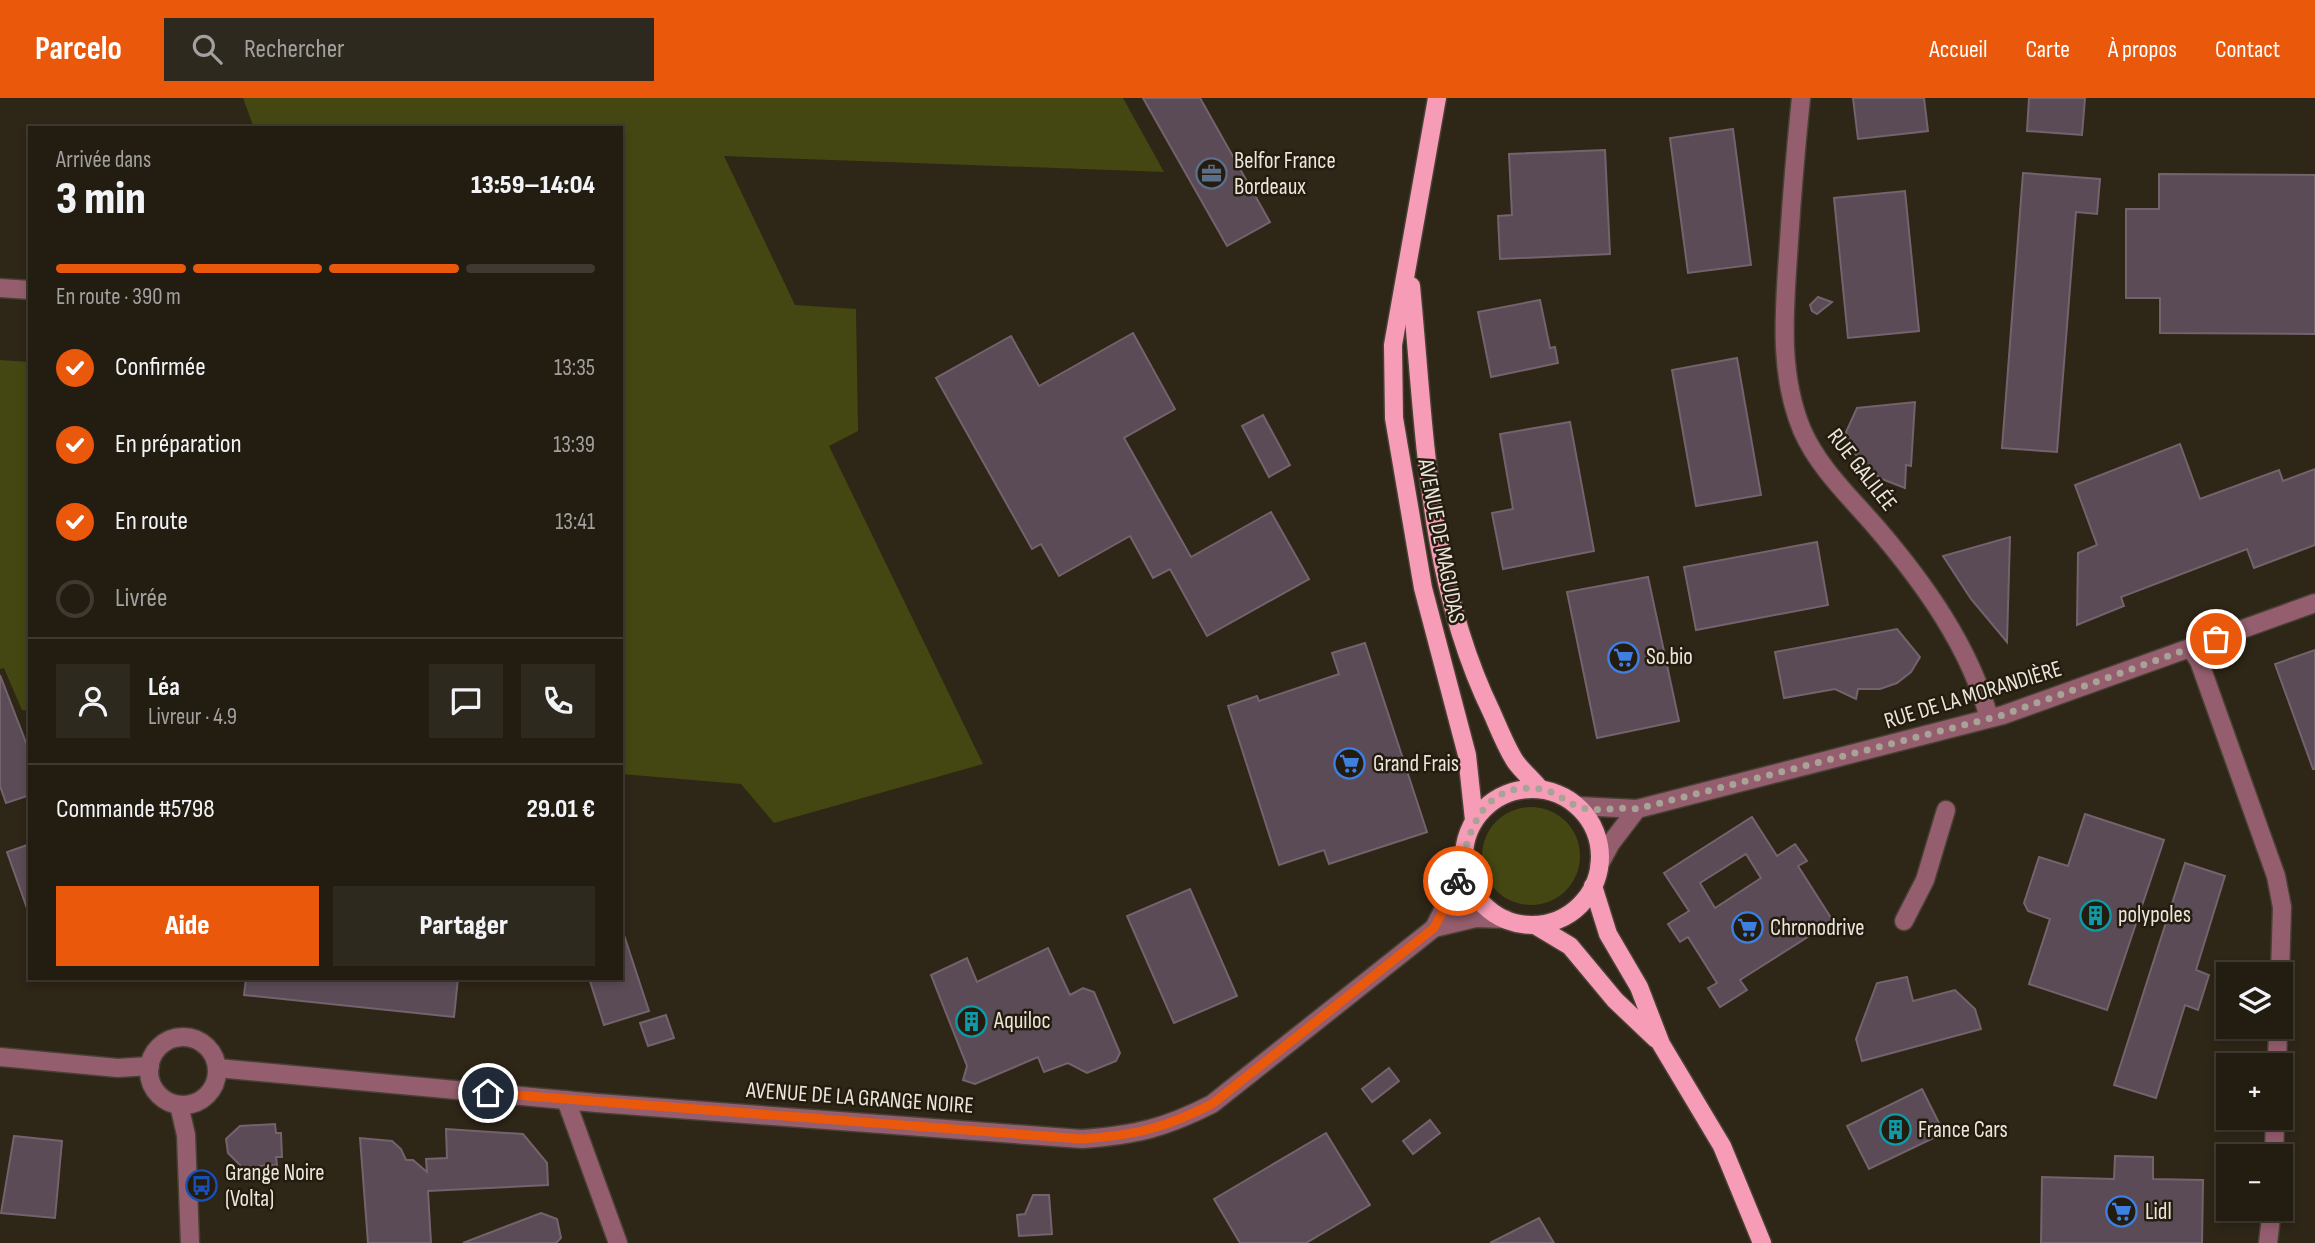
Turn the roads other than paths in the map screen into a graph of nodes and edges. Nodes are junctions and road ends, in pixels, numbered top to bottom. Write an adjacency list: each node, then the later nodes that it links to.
1 (1437, 98): 3 (main road, AVENUE DE MAGUDAS)
2 (1801, 98): 8 (street, RUE GALILÉE)
3 (1409, 268): 9 (main road, AVENUE DE MAGUDAS); 13 (main road, AVENUE DE MAGUDAS)
4 (0, 288): 5 (street)
5 (28, 290)
6 (2315, 603): 7 (street, RUE DE LA MORANDIÈRE)
7 (2191, 649): 8 (street, RUE DE LA MORANDIÈRE); 21 (street)
8 (1989, 718): 11 (street, RUE DE LA MORANDIÈRE)
9 (1540, 789): 10 (main road); 13 (main road)
10 (1578, 806): 11 (street, RUE DE LA MORANDIÈRE); 15 (main road)
11 (1637, 809): 15 (street)
12 (1946, 810): 18 (street)
13 (1474, 820): 14 (main road)
14 (1464, 852): 17 (main road); 20 (street, AVENUE DE LA GRANGE NOIRE)
15 (1599, 865): 16 (main road)
16 (1593, 886): 19 (main road); 22 (main road)
17 (1505, 919): 19 (main road); 20 (street, AVENUE DE LA GRANGE NOIRE)
18 (1904, 921)
19 (1535, 925): 22 (main road)
20 (1434, 928): 26 (street, AVENUE DE LA GRANGE NOIRE)
21 (2280, 962)
22 (1661, 1044): 31 (main road)
23 (0, 1057): 24 (street)
24 (150, 1066): 25 (street); 27 (street)
25 (217, 1068): 26 (street, AVENUE DE LA GRANGE NOIRE); 27 (street)
26 (566, 1100): 30 (street)
27 (179, 1105): 29 (street)
28 (2271, 1221): 32 (street)
29 (190, 1243)
30 (618, 1243)
31 (1762, 1243)
32 (2268, 1243)

